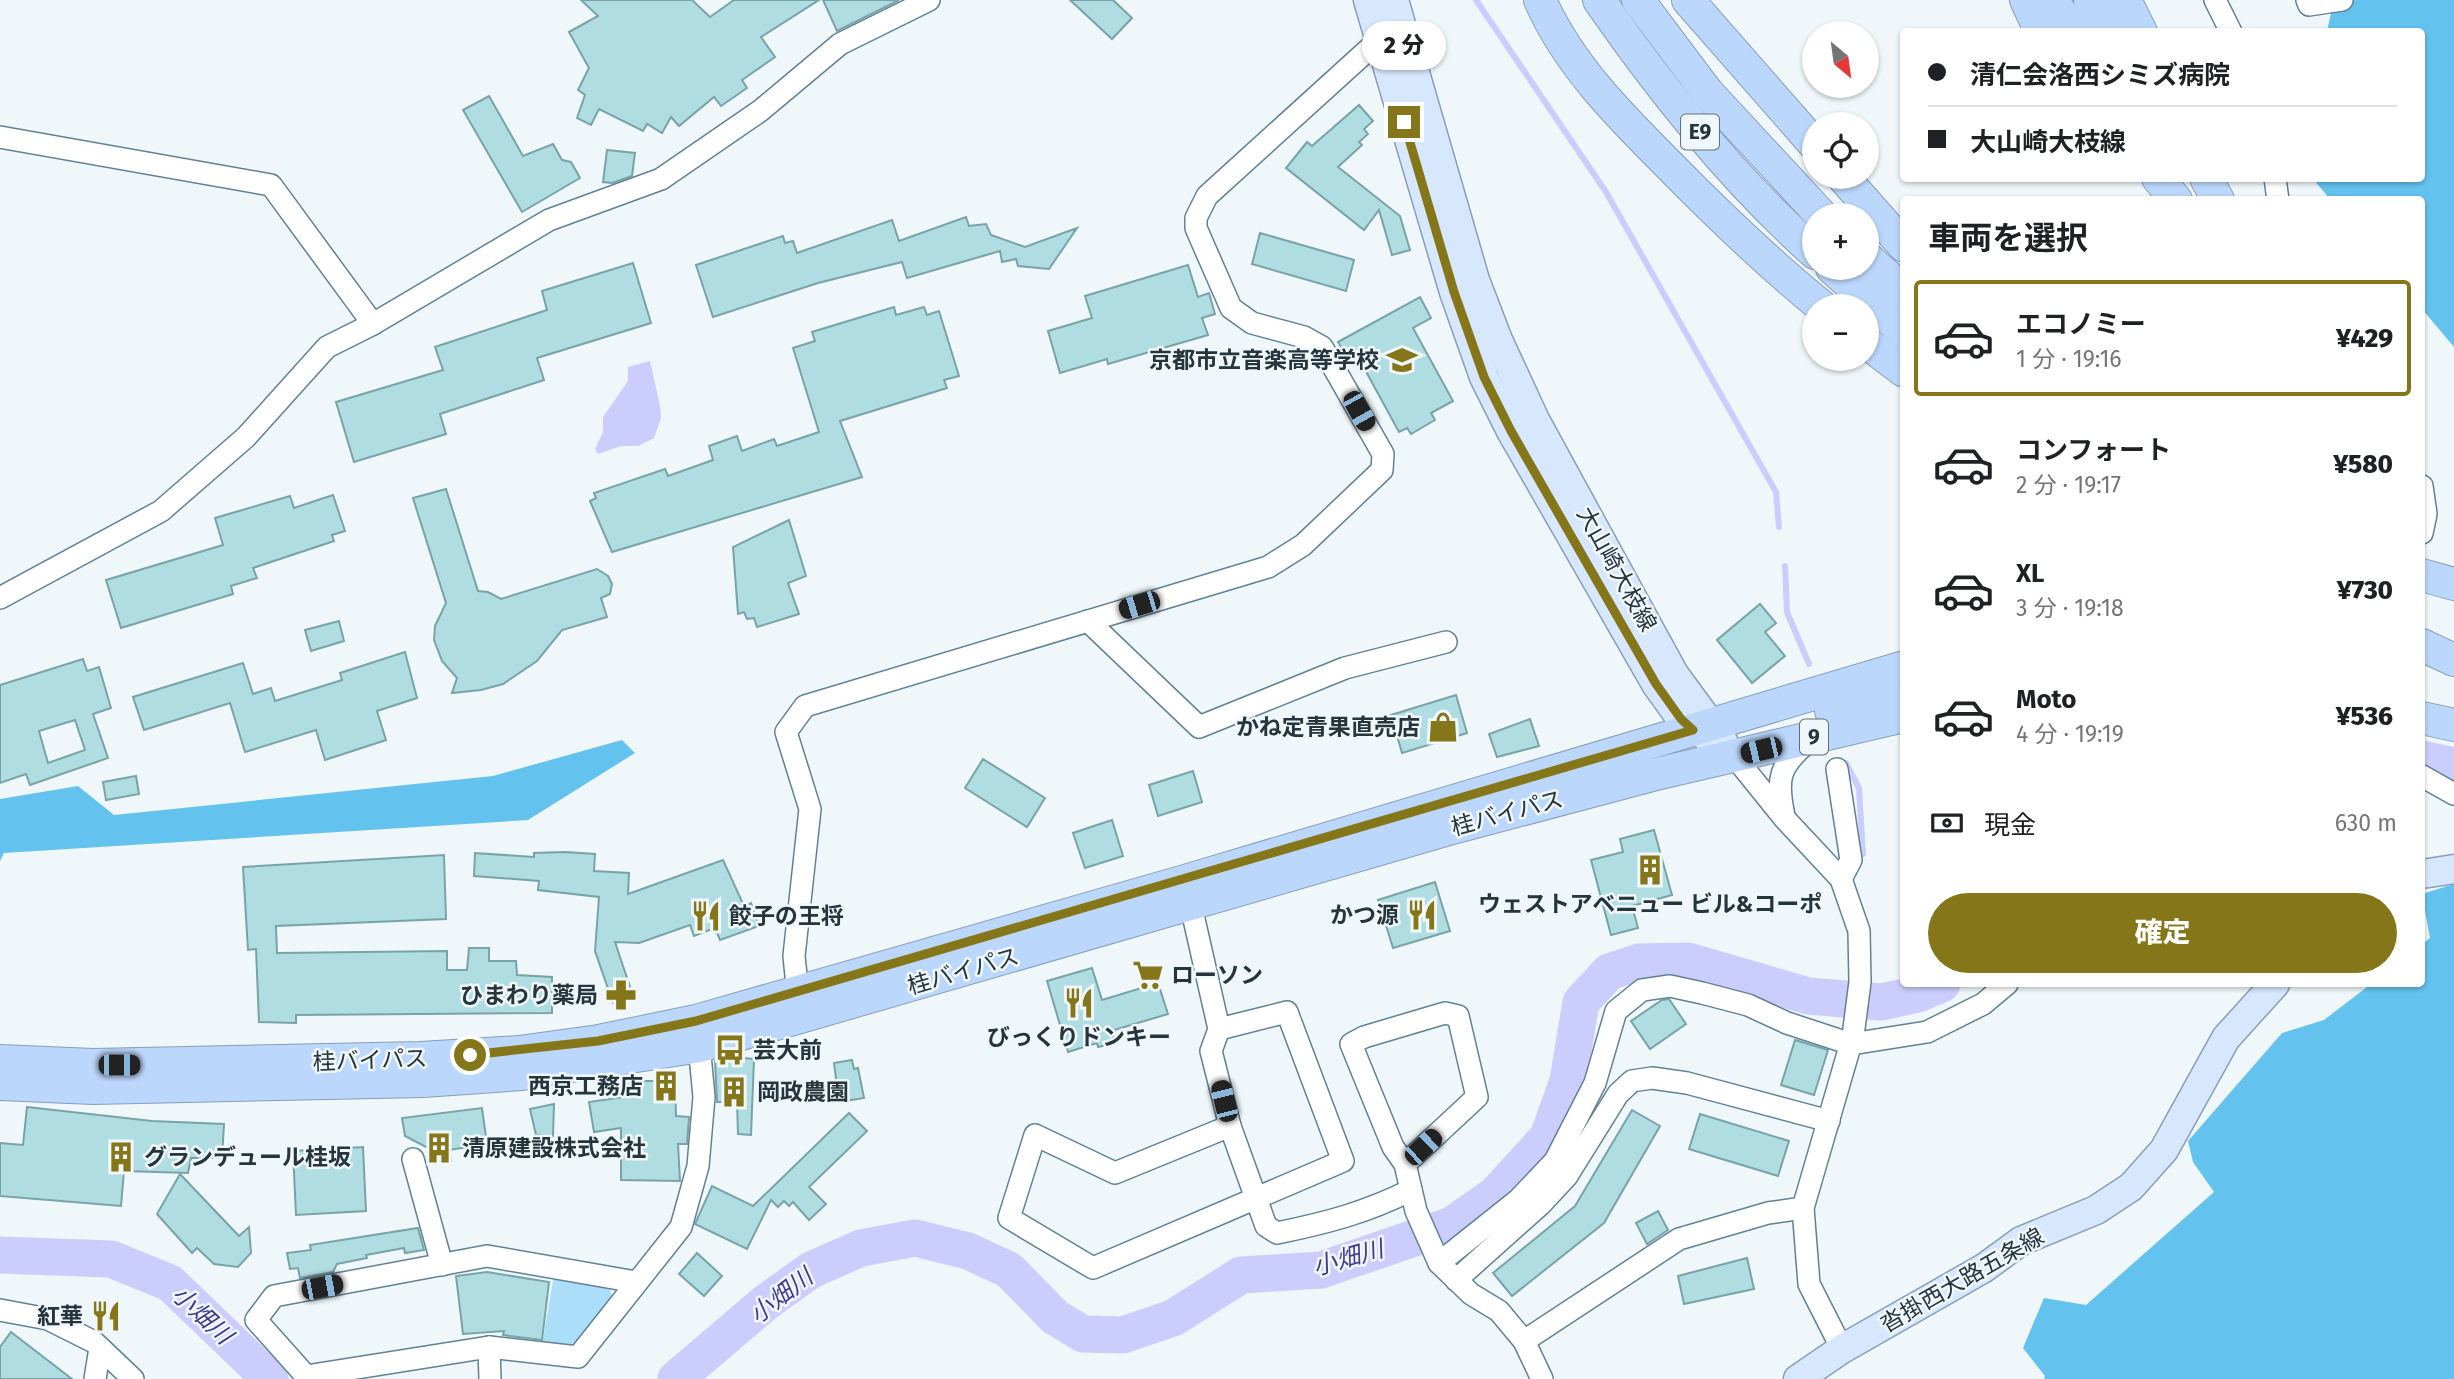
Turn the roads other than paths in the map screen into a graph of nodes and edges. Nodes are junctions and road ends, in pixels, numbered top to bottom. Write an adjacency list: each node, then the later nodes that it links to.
1 (929, 0): 33 (street)
2 (1368, 0): 20 (main road, 大山崎大枝線)
3 (1394, 0): 20 (main road, 大山崎大枝線)
4 (1541, 0): 32 (highway)
5 (1599, 0): 27 (highway, E9)
6 (1637, 0): 26 (highway, E9)
7 (1688, 0): 21 (highway)
8 (2026, 0): 15 (highway)
9 (2052, 0): 16 (highway)
10 (2090, 0): 17 (highway)
11 (2125, 0): 18 (highway)
12 (2215, 0): 19 (street)
13 (2307, 0): 14 (street)
14 (2342, 0)
15 (2039, 28)
16 (2071, 28)
17 (2108, 28)
18 (2139, 28)
19 (2229, 28)
20 (1391, 36): 40 (street); 54 (main road, 大山崎大枝線)
21 (1802, 130)
22 (0, 136): 33 (street)
23 (2161, 182): 25 (highway)
24 (1854, 189): 28 (highway)
25 (2173, 196)
26 (1810, 203)
27 (1802, 240)
28 (1900, 241)
29 (1879, 269): 31 (highway)
30 (1846, 280): 34 (highway)
31 (1900, 287)
32 (1808, 294)
33 (373, 324): 39 (street)
34 (1900, 328)
35 (1879, 352): 36 (highway)
36 (1900, 368)
37 (2425, 576): 38 (highway)
38 (2454, 584)
39 (0, 598)
40 (1088, 621): 42 (street); 66 (street)
41 (2425, 628): 43 (highway)
42 (1446, 642)
43 (2454, 643)
44 (2425, 646): 45 (highway)
45 (2454, 660)
46 (1900, 661): 50 (highway)
47 (2425, 661): 49 (highway)
48 (1900, 668): 50 (highway, 桂バイパス / 9)
49 (2454, 674)
50 (1857, 682): 54 (highway, 桂バイパス / 9)
51 (1900, 706): 54 (highway); 55 (highway, 桂バイパス / 9)
52 (2425, 719): 53 (highway)
53 (2454, 726)
54 (1715, 737): 55 (highway, 桂バイパス / 9); 59 (street); 63 (highway, 桂バイパス / 9); 63 (highway, 桂バイパス / 9)
55 (1814, 737): 59 (street)
56 (1837, 769): 62 (street)
57 (2425, 778): 58 (street)
58 (2454, 794)
59 (1784, 818): 62 (street)
60 (2454, 869): 61 (main road)
61 (2425, 874)
62 (1841, 879): 69 (street)
63 (1188, 893): 66 (highway, 桂バイパス / 9); 67 (street)
64 (2003, 987): 69 (street)
65 (2272, 987): 87 (main road, 沓掛西大路五条線)
66 (799, 1005): 68 (highway, 桂バイパス / 9)
67 (1219, 1029): 73 (street); 77 (street)
68 (698, 1034): 70 (highway, 桂バイパス / 9); 71 (highway, 桂バイパス / 9); 82 (street)
69 (1852, 1040): 72 (street); 79 (street)
70 (0, 1061)
71 (0, 1084)
72 (1829, 1121): 78 (street); 81 (street)
73 (1230, 1126): 77 (street); 77 (street)
74 (413, 1159): 80 (street)
75 (1405, 1164): 75 (street); 76 (street)
76 (1411, 1190): 77 (street); 79 (street)
77 (1256, 1199)
78 (1803, 1208): 84 (street); 87 (street)
79 (1437, 1259): 81 (street)
80 (442, 1265): 82 (street); 85 (street)
81 (1456, 1280): 84 (street)
82 (636, 1282): 85 (street)
83 (0, 1310): 86 (street)
84 (1524, 1341): 91 (street)
85 (488, 1347): 90 (street)
86 (100, 1348): 88 (street); 89 (street)
87 (1842, 1349): 92 (main road, 沓掛西大路五条線)
88 (95, 1379)
89 (133, 1379)
90 (490, 1379)
91 (1542, 1379)
92 (1798, 1379)

